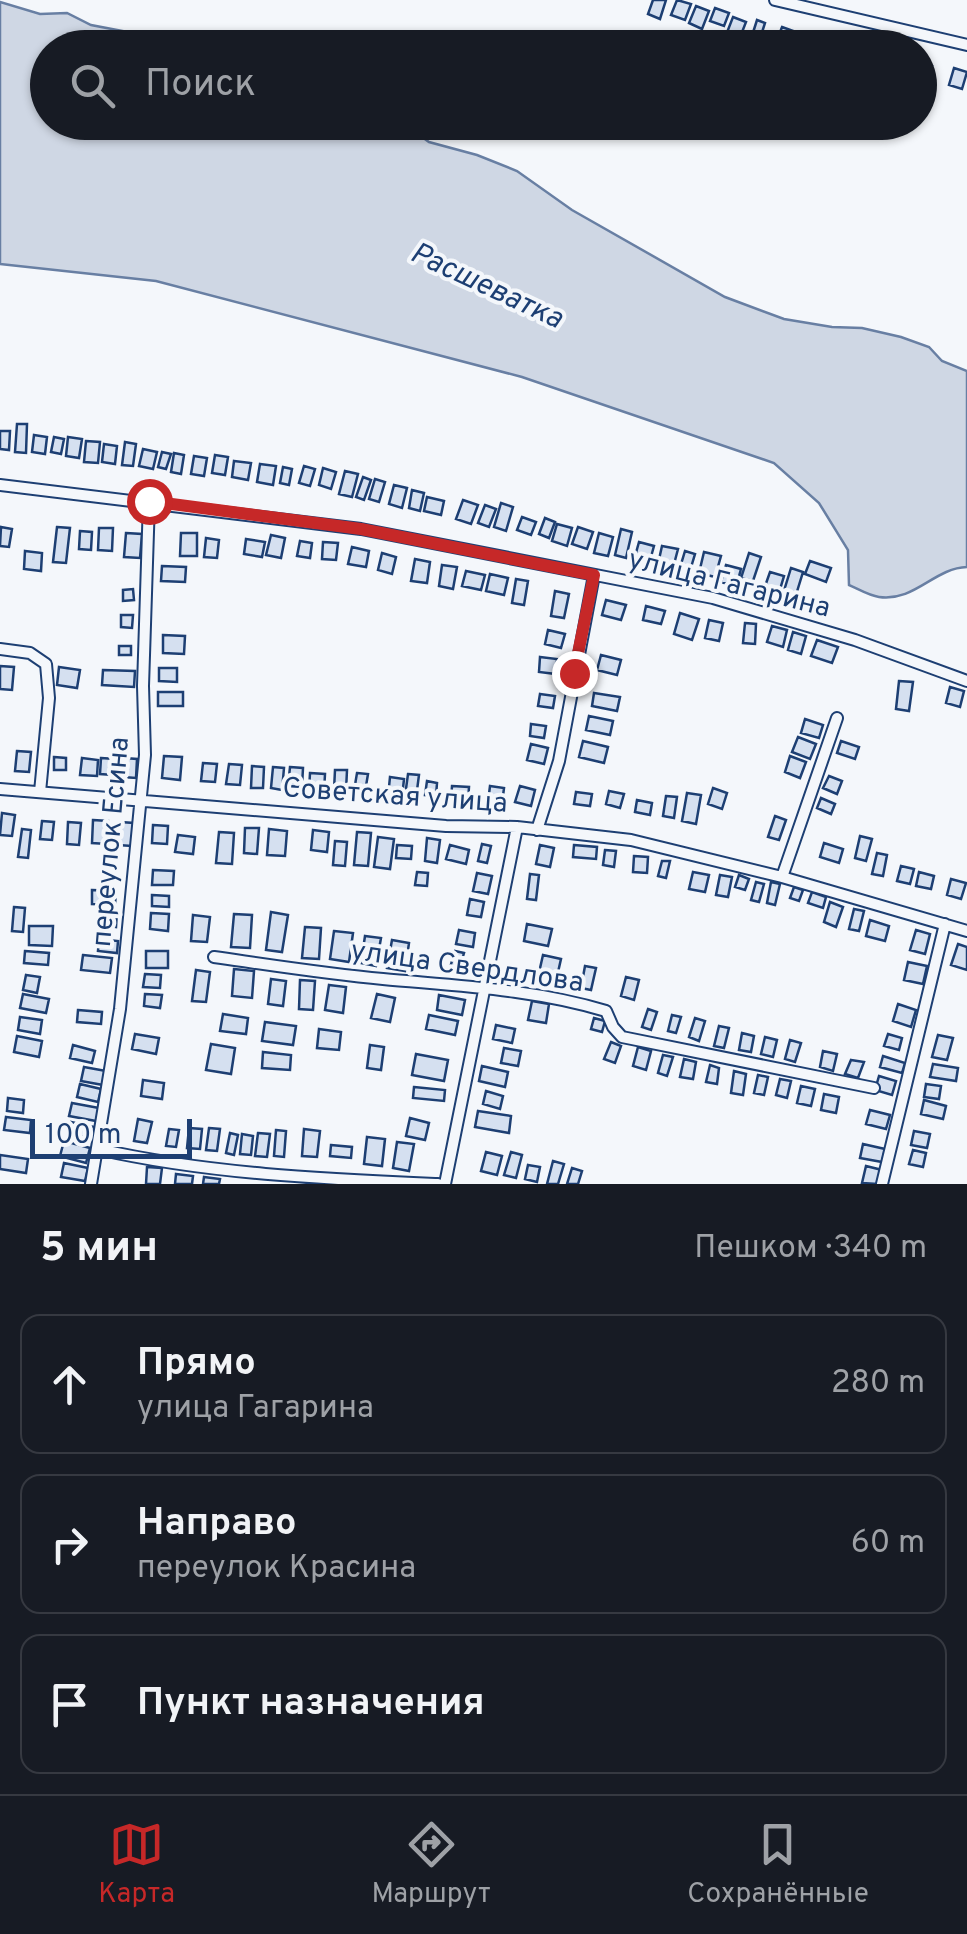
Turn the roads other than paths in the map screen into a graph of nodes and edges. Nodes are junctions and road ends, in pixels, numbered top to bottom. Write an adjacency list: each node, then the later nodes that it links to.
1 (775, 0): 2 (street)
2 (903, 30)
3 (937, 38): 4 (street)
4 (967, 45)
5 (0, 485): 6 (street, улица Гагарина)
6 (149, 501): 7 (street, улица Гагарина); 13 (street, переулок Есина)
7 (594, 575): 9 (street, улица Гагарина); 15 (street)
8 (0, 649): 12 (street)
9 (967, 680)
10 (837, 718): 16 (street)
11 (0, 789): 12 (street, Советская улица)
12 (40, 792): 13 (street, Советская улица)
13 (140, 800): 14 (street, Советская улица); 22 (street, переулок Есина)
14 (517, 827): 15 (street, Советская улица); 20 (street)
15 (537, 830): 16 (street, Советская улица)
16 (782, 877): 17 (street, Советская улица)
17 (944, 924): 18 (street, Советская улица); 25 (street)
18 (967, 930)
19 (214, 957): 20 (street, улица Свердлова)
20 (485, 988): 21 (street, улица Свердлова); 24 (street)
21 (874, 1088)
22 (98, 1149): 23 (street, переулок Есина); 24 (street)
23 (91, 1184)
24 (441, 1184)
25 (882, 1184)

